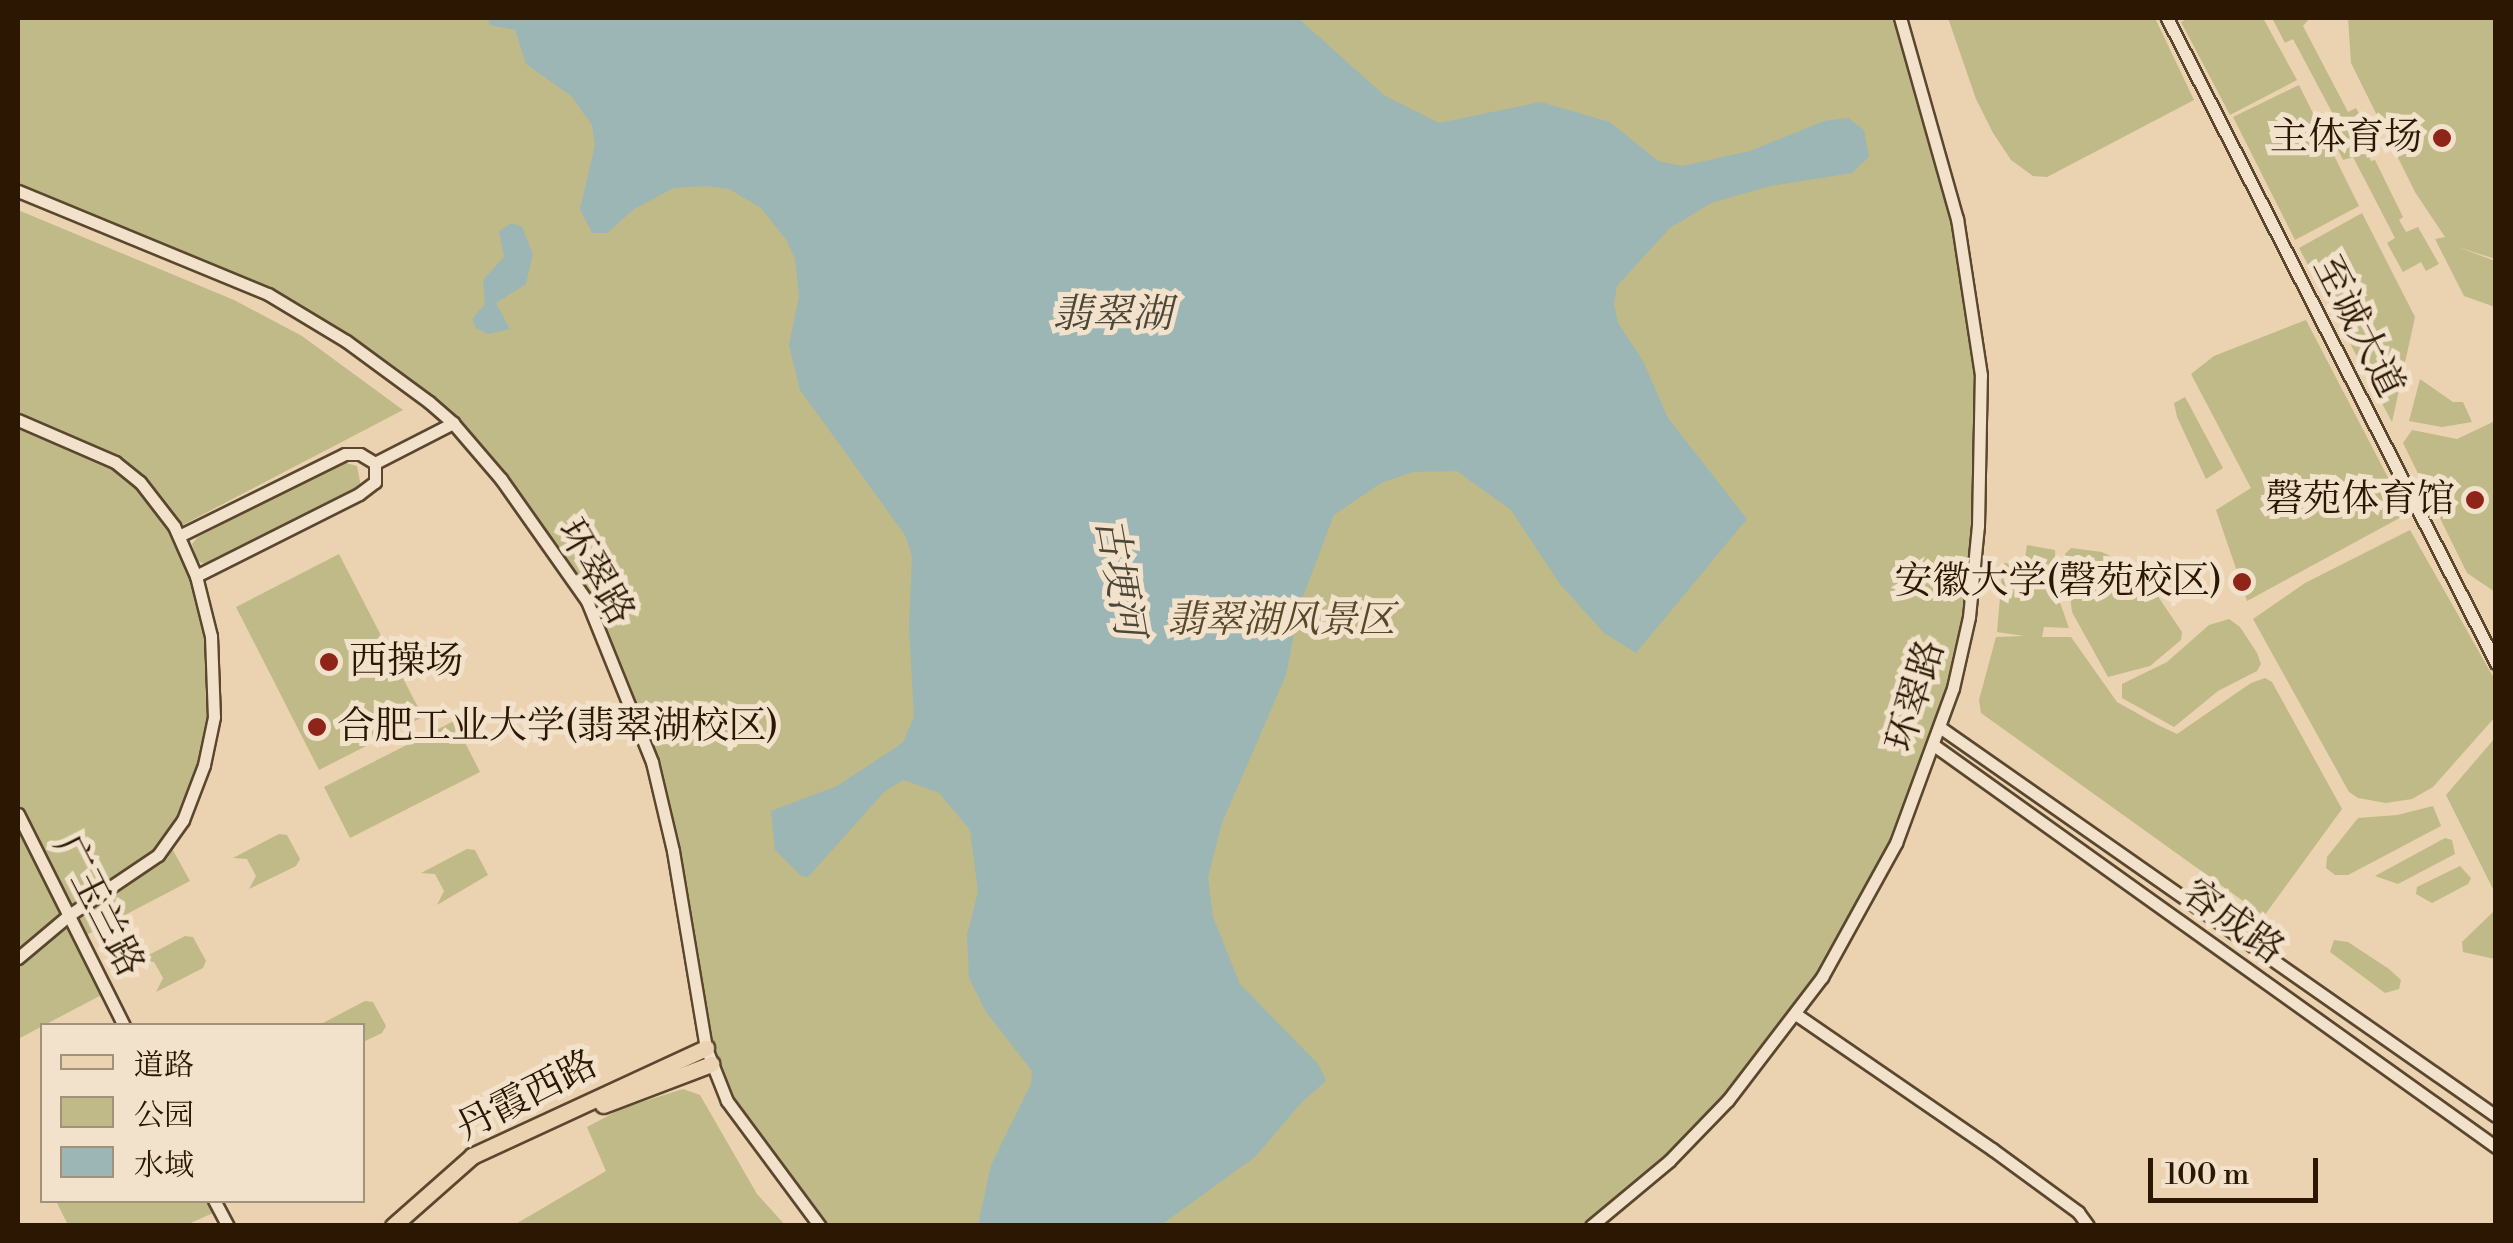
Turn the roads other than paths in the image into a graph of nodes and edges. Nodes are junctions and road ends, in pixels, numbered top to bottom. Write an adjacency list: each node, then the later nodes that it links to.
1 (1900, 18): 10 (street, 环翠路)
2 (2167, 18): 9 (street, 至诚大道)
3 (18, 191): 5 (street, 环翠路)
4 (18, 420): 7 (street)
5 (453, 422): 6 (street); 17 (street, 环翠路)
6 (376, 463): 7 (street); 8 (street)
7 (179, 536): 8 (street)
8 (196, 576): 13 (street)
9 (2496, 663)
10 (1941, 728): 11 (street, 环翠路); 18 (street, 容成路)
11 (1935, 746): 15 (street, 环翠路); 19 (street, 容成路)
12 (18, 814): 13 (street, 广玉兰路)
13 (69, 916): 14 (street); 16 (street, 广玉兰路)
14 (18, 958)
15 (1796, 1015): 25 (street, 环翠路); 26 (street)
16 (122, 1023)
17 (708, 1056): 22 (main road, 丹霞西路); 23 (main road, 丹霞西路); 24 (street, 环翠路)
18 (2496, 1116)
19 (2496, 1147)
20 (216, 1203): 21 (street)
21 (228, 1226)
22 (393, 1226)
23 (405, 1226)
24 (820, 1226)
25 (1591, 1226)
26 (2088, 1226)

